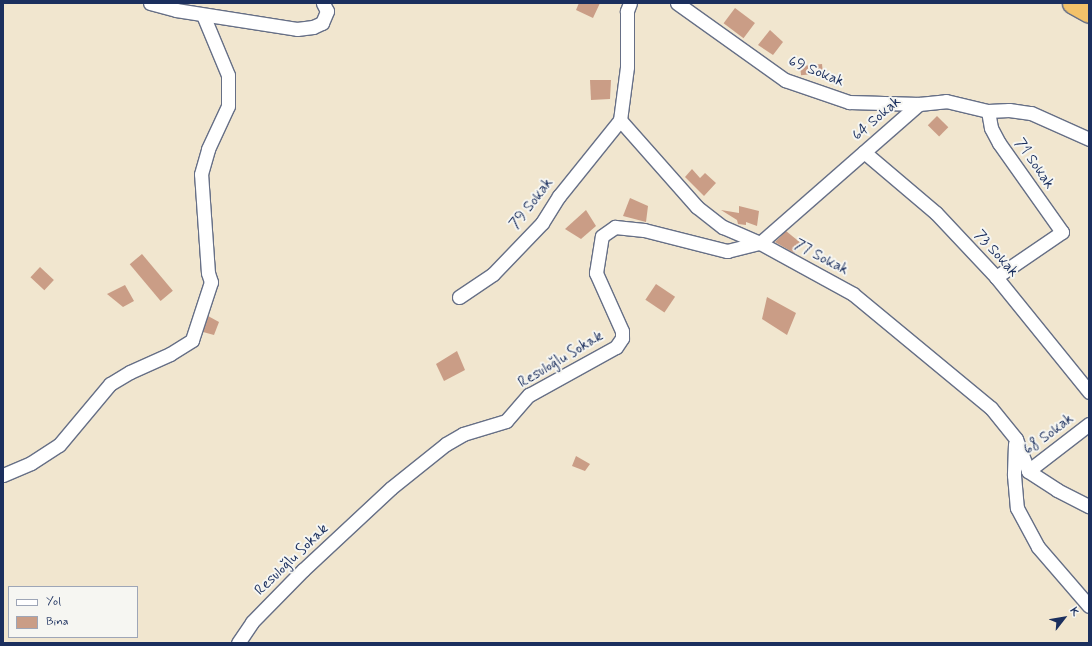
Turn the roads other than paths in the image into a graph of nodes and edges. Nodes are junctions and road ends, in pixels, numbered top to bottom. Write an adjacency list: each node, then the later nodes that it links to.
1 (150, 3): 6 (street)
2 (323, 3): 8 (street)
3 (630, 3): 11 (street)
4 (677, 3): 9 (street, 69 Sokak)
5 (1073, 3): 7 (highway)
6 (173, 7): 8 (street)
7 (1089, 12)
8 (204, 14): 21 (street)
9 (919, 104): 10 (street, 64 Sokak); 13 (street, 64 Sokak)
10 (988, 111): 12 (street, 64 Sokak); 15 (street, 71 Sokak)
11 (620, 120): 14 (street, 77 Sokak); 16 (street, 79 Sokak)
12 (1089, 139)
13 (864, 152): 14 (street, 64 Sokak); 15 (street, 73 Sokak)
14 (760, 243): 19 (street, 77 Sokak); 24 (street, Resuloğlu Sokak)
15 (996, 277): 17 (street, 73 Sokak)
16 (459, 297)
17 (1089, 392)
18 (1089, 424): 20 (street, 68 Sokak)
19 (1016, 439): 20 (street, 77 Sokak); 23 (street)
20 (1028, 471): 22 (street)
21 (3, 474)
22 (1089, 506)
23 (1089, 606)
24 (238, 643)

